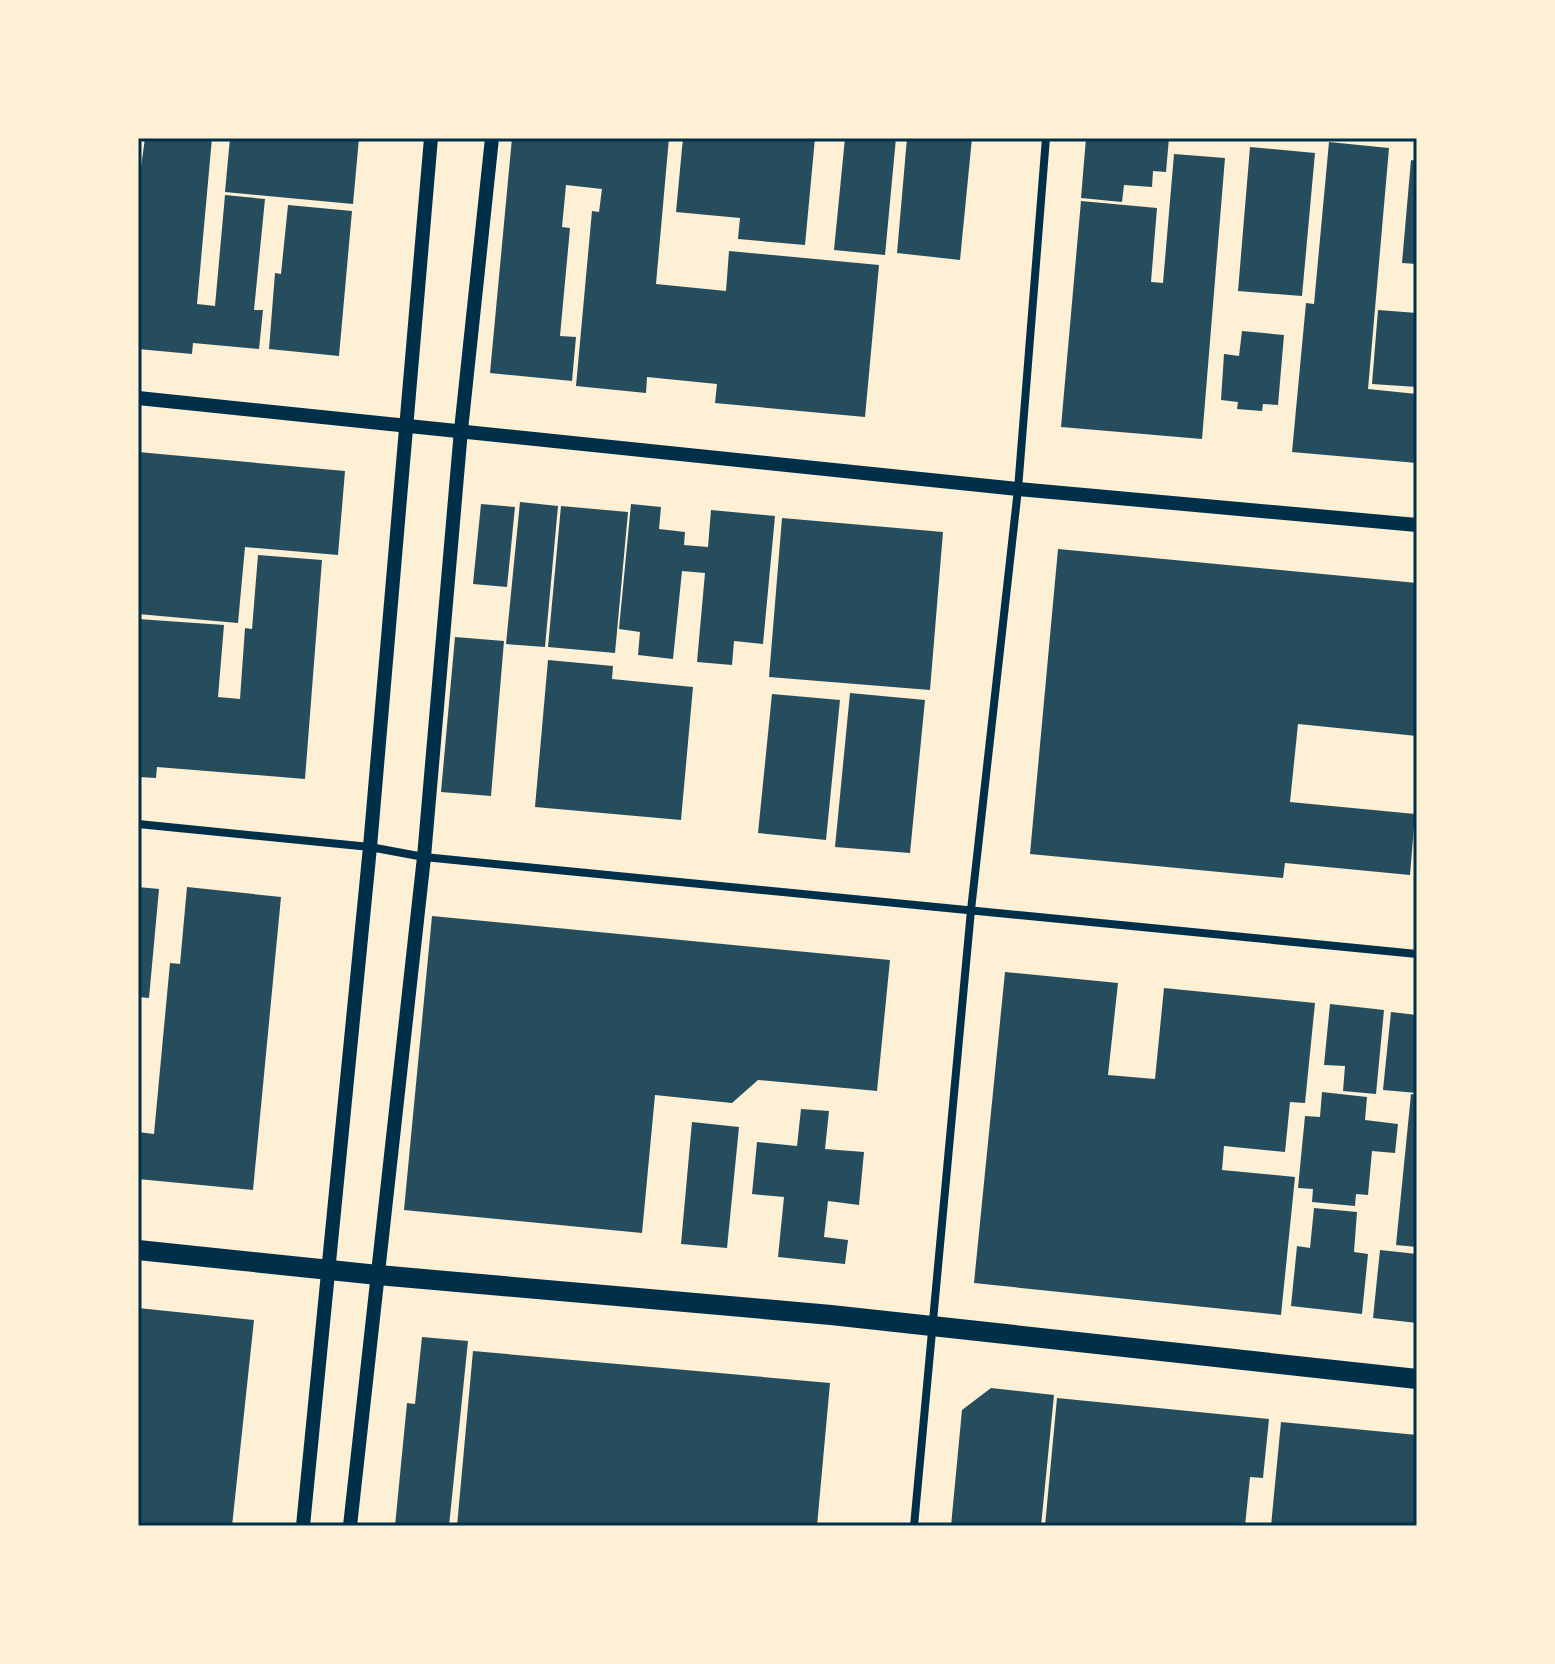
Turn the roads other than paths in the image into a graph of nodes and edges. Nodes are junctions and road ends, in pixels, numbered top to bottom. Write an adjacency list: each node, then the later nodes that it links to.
1 (431, 138): 5 (street)
2 (492, 138): 6 (street)
3 (1046, 138): 7 (street)
4 (138, 398): 5 (street)
5 (406, 425): 6 (street); 10 (street)
6 (461, 430): 7 (street); 11 (street)
7 (1018, 489): 8 (street); 12 (street)
8 (1417, 525)
9 (138, 824): 10 (street)
10 (370, 847): 11 (street); 15 (street)
11 (424, 857): 12 (street); 16 (street)
12 (971, 910): 13 (street); 17 (street)
13 (1417, 954)
14 (138, 1250): 15 (main road)
15 (330, 1269): 16 (main road); 19 (street)
16 (378, 1275): 17 (main road); 20 (street)
17 (933, 1326): 18 (main road); 21 (street)
18 (1417, 1379)
19 (303, 1526)
20 (350, 1526)
21 (914, 1526)

